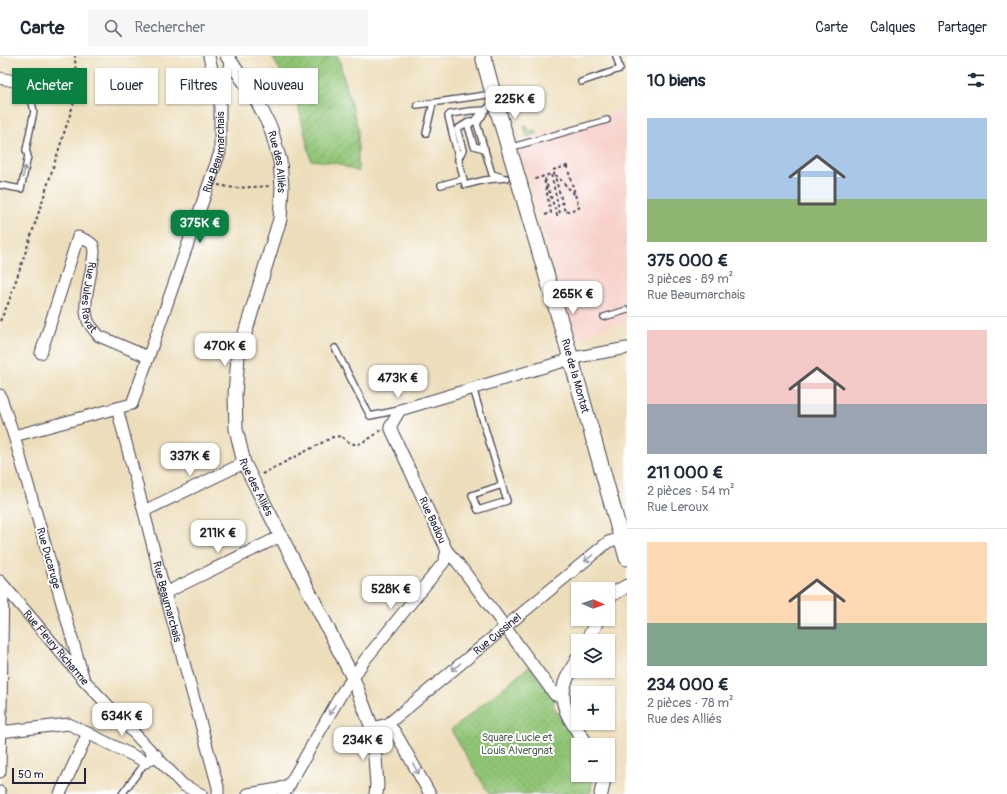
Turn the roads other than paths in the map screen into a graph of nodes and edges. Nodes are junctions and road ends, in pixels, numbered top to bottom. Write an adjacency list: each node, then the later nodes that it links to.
1 (209, 56): 5 (street, Rue Beaumarchais)
2 (483, 56): 13 (main road, Rue de la Montat)
3 (616, 56): 8 (lane)
4 (231, 61): 35 (street, Rue des Alliés)
5 (212, 68)
6 (0, 78): 7 (street)
7 (12, 81)
8 (581, 82)
9 (433, 103): 12 (lane); 13 (lane); 15 (lane)
10 (32, 104): 21 (lane, one-way to 10)
11 (220, 104): 28 (street, Rue Beaumarchais)
12 (417, 105)
13 (490, 105): 16 (main road, Rue de la Montat); 17 (lane); 17 (lane); 18 (lane); 18 (lane)
14 (607, 120): 16 (lane)
15 (426, 133)
16 (509, 148): 20 (main road, Rue de la Montat)
17 (484, 149): 18 (lane); 20 (lane)
18 (460, 150): 19 (lane)
19 (463, 179): 20 (lane); 22 (lane)
20 (513, 179): 29 (main road, Rue de la Montat)
21 (0, 185)
22 (441, 185)
23 (627, 310): 24 (lane)
24 (604, 317)
25 (335, 348): 33 (lane)
26 (627, 348): 29 (street)
27 (42, 353): 28 (street, Rue Jules Ravat)
28 (148, 357): 32 (street, Rue Beaumarchais)
29 (571, 359): 30 (street); 39 (main road, Rue de la Montat)
30 (473, 388): 33 (street); 36 (lane)
31 (0, 395): 34 (street, Rue Ducaruge)
32 (117, 408): 34 (street); 37 (street, Rue Beaumarchais)
33 (400, 410): 40 (street, Rue Badiou)
34 (14, 436): 49 (street, Rue Ducaruge)
35 (244, 463): 37 (street); 38 (street, Rue des Alliés)
36 (502, 485): 36 (lane)
37 (144, 511): 44 (street, Rue Beaumarchais)
38 (282, 536): 44 (street); 48 (street, Rue des Alliés)
39 (622, 538): 41 (main road, Rue de la Montat); 46 (street, Rue Cussinel, one-way to 46)
40 (447, 551): 46 (street); 48 (street, Rue Badiou)
41 (627, 558)
42 (2, 583): 49 (street, Rue Fleury Richarme); 53 (street)
43 (627, 586): 45 (street)
44 (165, 593): 64 (street, Rue Beaumarchais)
45 (615, 593)
46 (505, 627): 50 (street); 51 (street, Rue Cussinel, one-way to 51)
47 (571, 671): 50 (street)
48 (353, 678): 52 (street, Rue des Alliés); 60 (street, Rue Badiou, one-way to 60)
49 (84, 680): 56 (street, Rue Fleury Richarme)
50 (563, 696): 55 (street)
51 (388, 724): 52 (street, Rue Cussinel); 68 (street, one-way to 68)
52 (372, 728): 67 (street, Rue des Alliés)
53 (0, 732): 54 (street); 58 (street)
54 (88, 733): 57 (street); 61 (street)
55 (583, 738)
56 (156, 755): 57 (street); 63 (street, Rue Fleury Richarme)
57 (146, 762): 62 (lane)
58 (0, 772)
59 (603, 782): 69 (street)
60 (290, 784): 65 (street); 66 (street, Rue Badiou)
61 (60, 794)
62 (122, 794)
63 (201, 794)
64 (218, 794)
65 (248, 794)
66 (284, 794)
67 (376, 794)
68 (430, 794)
69 (601, 794)

